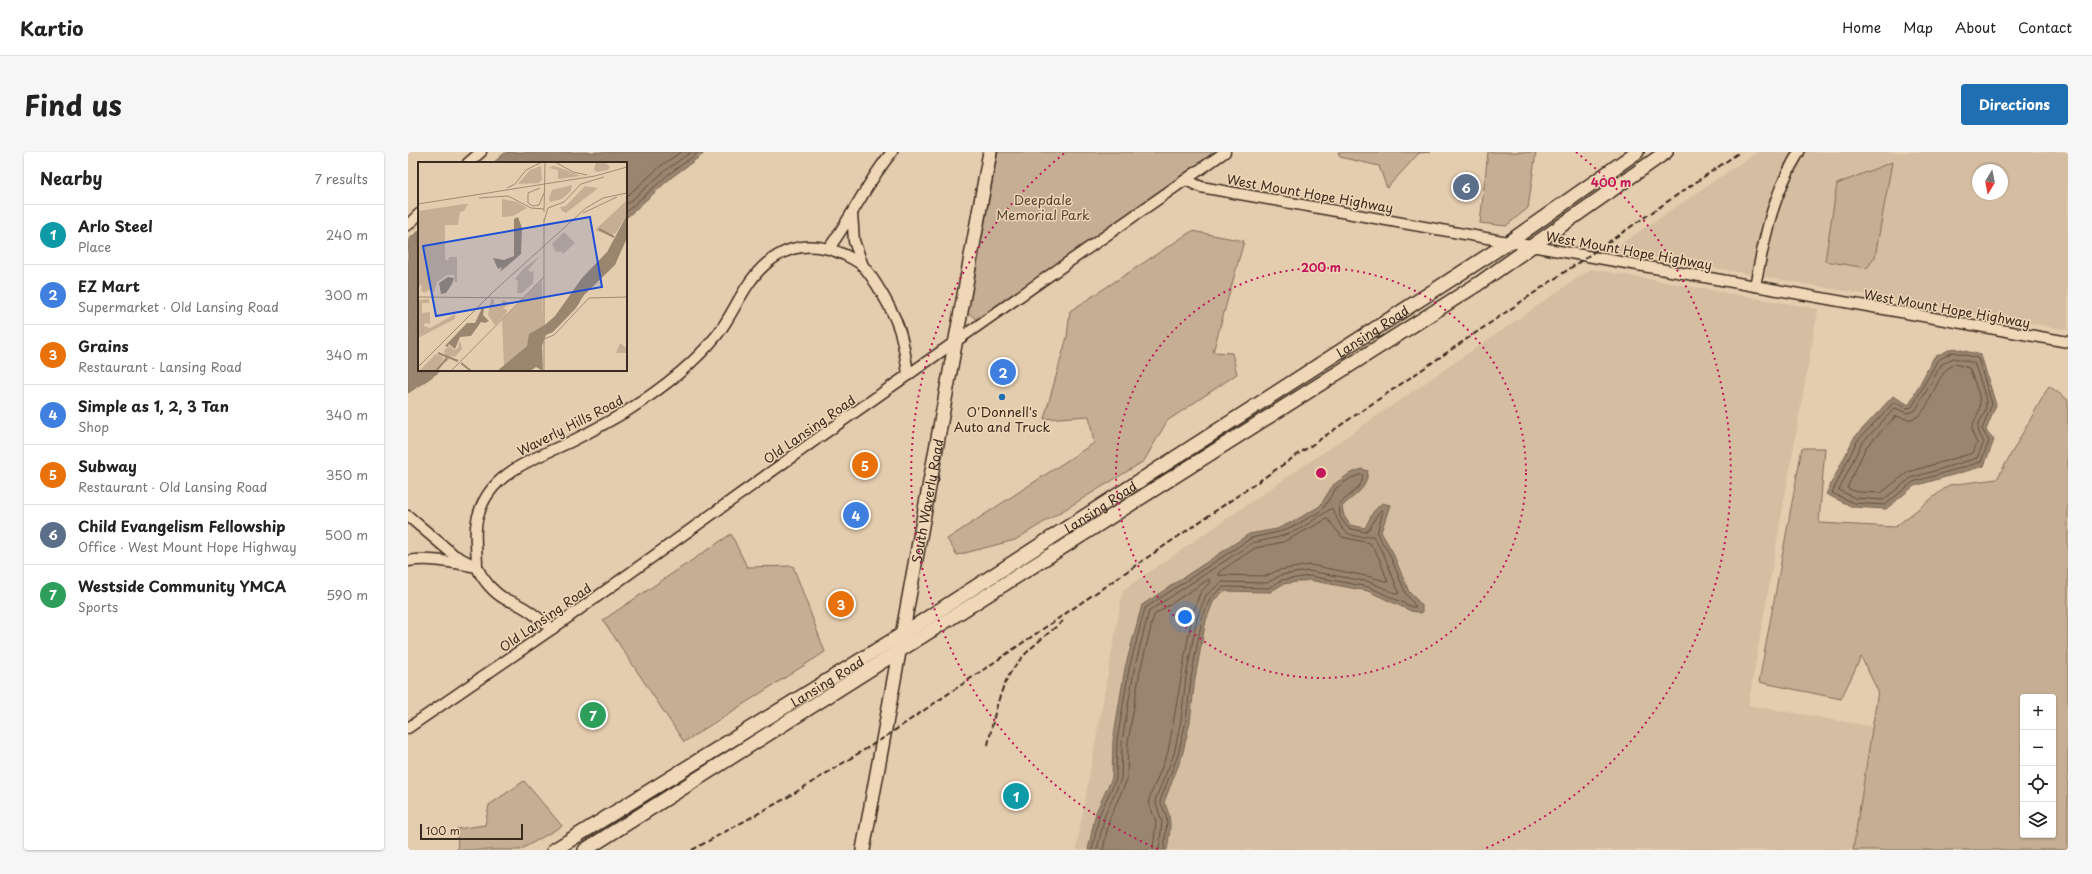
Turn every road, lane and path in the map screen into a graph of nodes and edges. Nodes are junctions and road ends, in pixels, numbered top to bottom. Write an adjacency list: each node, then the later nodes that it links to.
1 (481, 152): 8 (street)
2 (990, 152): 19 (main road, South Waverly Road)
3 (1225, 152): 9 (street, Old Lansing Road)
4 (1638, 152): 13 (main road, Lansing Road)
5 (1666, 152): 14 (main road, Lansing Road)
6 (1799, 152): 17 (street)
7 (887, 153): 10 (street)
8 (469, 162)
9 (1186, 180): 13 (street, West Mount Hope Highway); 19 (street, Old Lansing Road)
10 (852, 213): 15 (street); 16 (street)
11 (418, 215): 12 (street)
12 (408, 225)
13 (1509, 242): 14 (street, West Mount Hope Highway); 25 (main road, Lansing Road)
14 (1532, 246): 17 (street, West Mount Hope Highway); 26 (main road, Lansing Road)
15 (829, 248): 16 (street, Waverly Hills Road); 23 (street, Waverly Hills Road)
16 (863, 266): 20 (street)
17 (1755, 286): 18 (street, West Mount Hope Highway)
18 (2068, 342)
19 (954, 344): 20 (street, Old Lansing Road); 25 (main road, South Waverly Road)
20 (908, 376): 24 (street, Old Lansing Road)
21 (408, 516): 23 (street)
22 (408, 561): 23 (street)
23 (477, 566): 24 (street)
24 (552, 629): 27 (street, Old Lansing Road)
25 (904, 632): 26 (main road, South Waverly Road); 28 (main road, Lansing Road)
26 (901, 650): 29 (main road, Lansing Road); 30 (main road, South Waverly Road)
27 (408, 728)
28 (554, 850)
29 (585, 850)
30 (863, 850)

